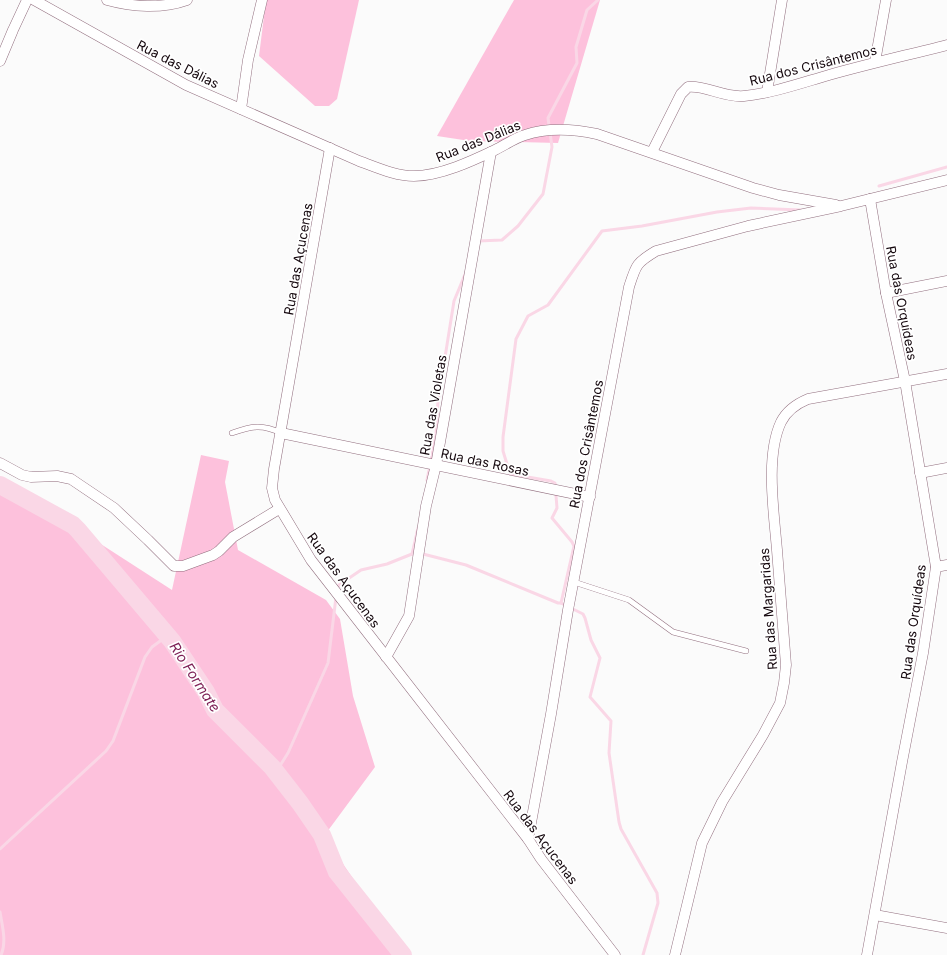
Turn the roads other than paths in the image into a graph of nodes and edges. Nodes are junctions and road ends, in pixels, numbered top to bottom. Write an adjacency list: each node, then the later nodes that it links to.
1 (27, 0): 9 (street)
2 (34, 0): 12 (street, Rua das Dálias)
3 (107, 0): 4 (street)
4 (186, 0)
5 (262, 0): 12 (street)
6 (782, 0): 11 (street)
7 (886, 0): 10 (street)
8 (947, 45): 10 (street, Rua dos Crisântemos)
9 (0, 61)
10 (875, 62): 11 (street, Rua dos Crisântemos)
11 (767, 92): 15 (street, Rua dos Crisântemos)
12 (241, 109): 13 (street, Rua das Dálias)
13 (330, 148): 14 (street, Rua das Dálias); 24 (street, Rua das Açucenas)
14 (491, 152): 15 (street, Rua das Dálias); 26 (street, Rua das Violetas)
15 (652, 152): 18 (street, Rua das Dálias)
16 (947, 180): 17 (street, Rua dos Crisântemos)
17 (867, 200): 18 (street, Rua dos Crisântemos); 20 (street, Rua das Orquídeas)
18 (841, 206): 29 (street, Rua dos Crisântemos)
19 (947, 281): 20 (street)
20 (886, 293): 22 (street, Rua das Orquídeas)
21 (947, 374): 22 (street, Rua das Margaridas)
22 (905, 382): 28 (street, Rua das Orquídeas); 40 (street, Rua das Margaridas)
23 (232, 433): 24 (lane)
24 (281, 434): 26 (street, Rua das Rosas); 30 (street, Rua das Açucenas)
25 (0, 463): 30 (street)
26 (436, 465): 29 (street, Rua das Rosas); 35 (street, Rua das Violetas)
27 (947, 468): 28 (street)
28 (920, 473): 32 (street, Rua das Orquídeas)
29 (590, 497): 33 (street, Rua dos Crisântemos)
30 (279, 509): 35 (street, Rua das Açucenas)
31 (947, 564): 32 (street)
32 (936, 567): 37 (street, Rua das Orquídeas)
33 (574, 582): 34 (lane); 36 (street, Rua dos Crisântemos)
34 (746, 651)
35 (386, 657): 36 (street, Rua das Açucenas)
36 (528, 839): 39 (street, Rua das Açucenas)
37 (875, 915): 38 (street); 41 (street, Rua das Orquídeas)
38 (947, 928)
39 (615, 955)
40 (675, 955)
41 (867, 955)

